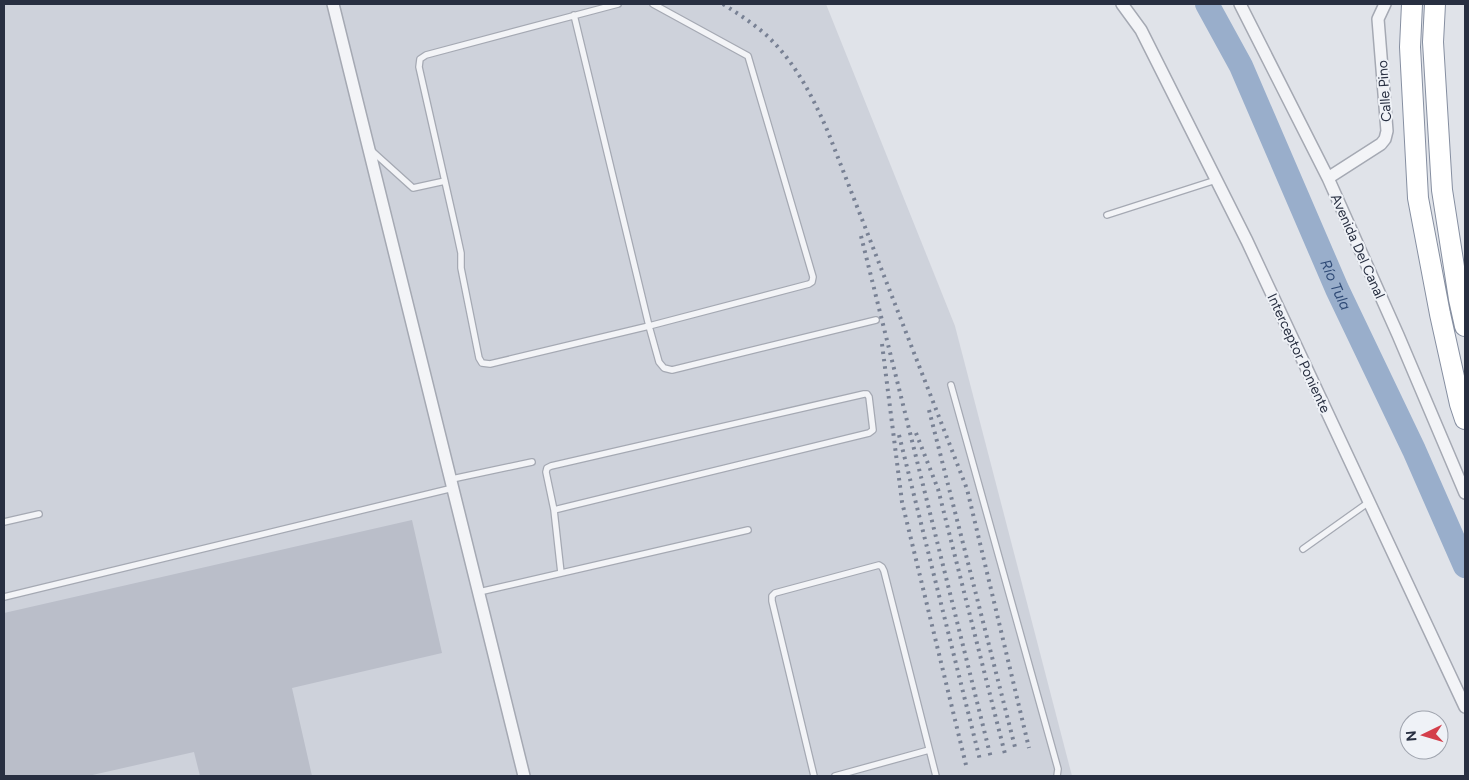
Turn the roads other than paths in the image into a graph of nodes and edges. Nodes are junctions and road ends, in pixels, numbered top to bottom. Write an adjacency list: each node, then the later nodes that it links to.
1 (333, 4): 10 (street)
2 (618, 4): 9 (lane)
3 (653, 4): 17 (lane)
4 (1122, 4): 12 (street, Interceptor Poniente)
5 (1240, 4): 11 (street, Avenida Del Canal)
6 (1385, 4): 11 (street, Calle Pino)
7 (1412, 4): 20 (highway)
8 (1436, 4): 15 (highway)
9 (574, 15): 13 (lane); 17 (lane)
10 (369, 149): 13 (lane); 22 (street)
11 (1328, 178): 23 (street, Avenida Del Canal)
12 (1216, 180): 14 (lane); 24 (street, Interceptor Poniente)
13 (445, 181): 17 (lane)
14 (1106, 214)
15 (1462, 303): 18 (highway)
16 (876, 320): 17 (lane)
17 (649, 326)
18 (1465, 326)
19 (951, 385): 39 (lane)
20 (1465, 419)
21 (532, 462): 22 (lane)
22 (452, 484): 31 (street); 32 (lane)
23 (1465, 493)
24 (1369, 502): 29 (lane); 33 (street, Interceptor Poniente)
25 (554, 510): 25 (lane); 30 (lane)
26 (39, 514): 27 (lane)
27 (4, 522)
28 (748, 530): 30 (lane)
29 (1303, 549)
30 (561, 572): 31 (lane)
31 (479, 592): 35 (street)
32 (4, 598)
33 (1465, 707)
34 (929, 750): 36 (lane); 37 (lane); 38 (lane)
35 (524, 776)
36 (814, 776)
37 (834, 776)
38 (936, 776)
39 (1057, 776)

